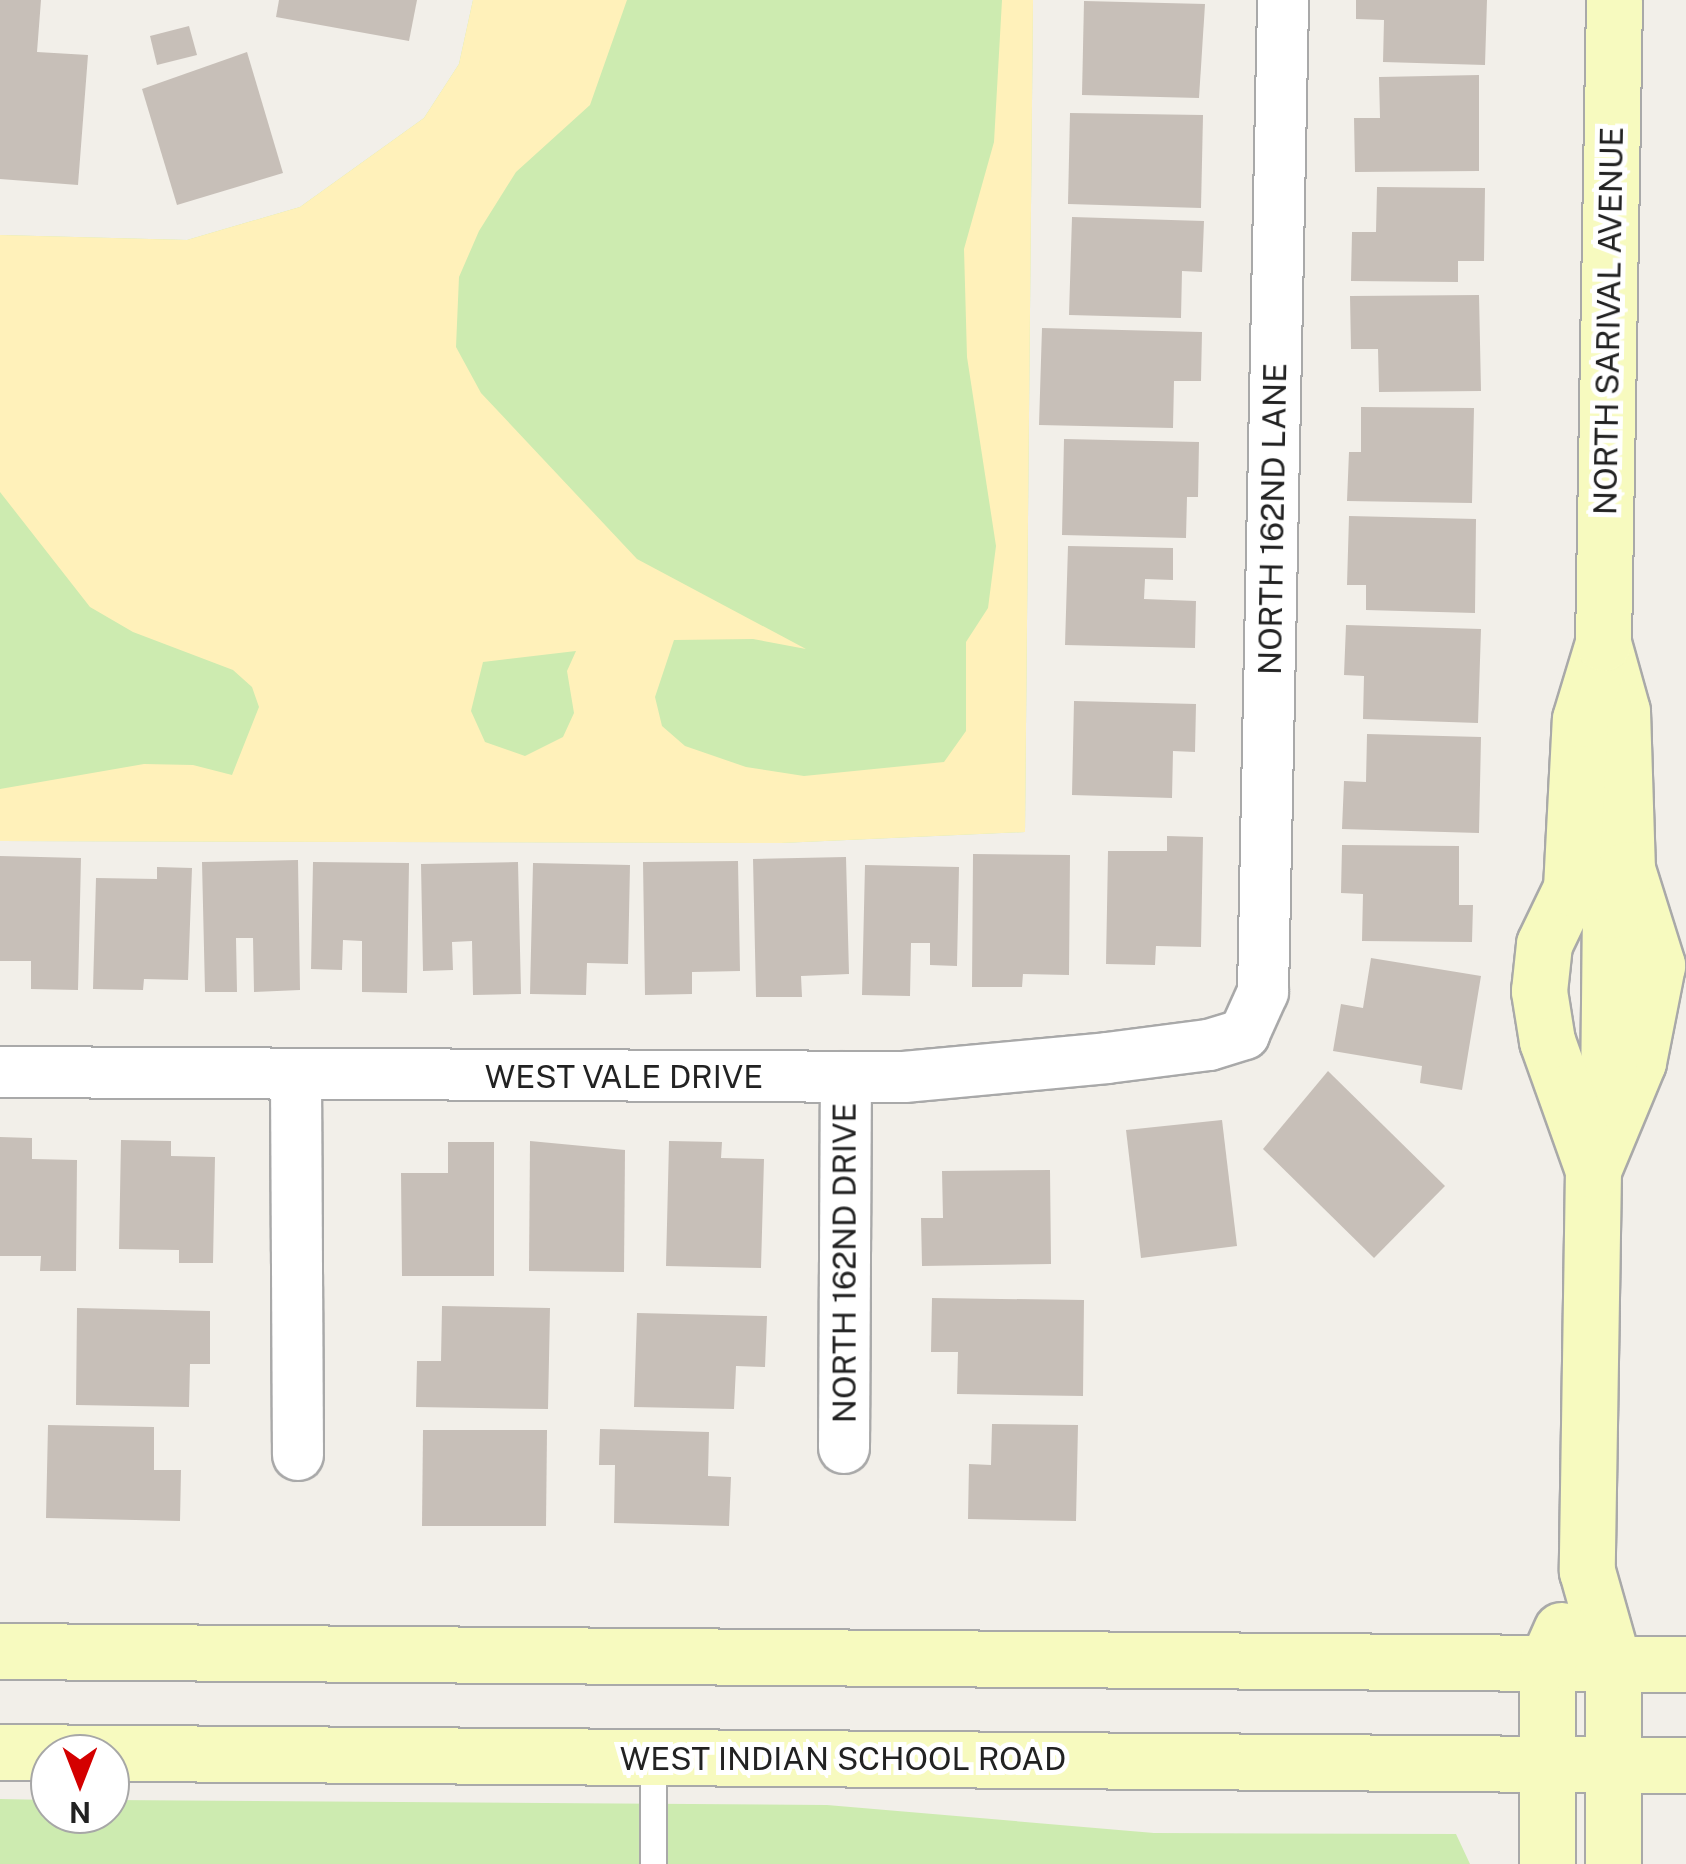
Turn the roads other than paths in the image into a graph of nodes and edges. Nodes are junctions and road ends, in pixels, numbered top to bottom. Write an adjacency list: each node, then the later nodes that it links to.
1 (1284, 0): 4 (street, NORTH 162ND LANE)
2 (1614, 0): 3 (main road, NORTH SARIVAL AVENUE)
3 (1603, 889): 8 (main road, NORTH SARIVAL AVENUE); 8 (main road, NORTH SARIVAL AVENUE)
4 (1244, 1034): 7 (street, WEST VALE DRIVE)
5 (0, 1072): 6 (street, WEST VALE DRIVE)
6 (296, 1077): 7 (street, WEST VALE DRIVE); 10 (street)
7 (846, 1078): 9 (street, NORTH 162ND DRIVE)
8 (1600, 1150): 11 (main road, NORTH SARIVAL AVENUE)
9 (844, 1448)
10 (298, 1455)
11 (1586, 1571): 13 (main road, NORTH SARIVAL AVENUE); 14 (main road, NORTH SARIVAL AVENUE)
12 (0, 1651): 13 (main road)
13 (1547, 1662): 14 (main road); 18 (main road, NORTH SARIVAL AVENUE)
14 (1613, 1663): 15 (main road); 19 (main road, NORTH SARIVAL AVENUE)
15 (1686, 1664)
16 (0, 1752): 17 (main road, WEST INDIAN SCHOOL ROAD)
17 (653, 1758): 18 (main road, WEST INDIAN SCHOOL ROAD); 21 (lane)
18 (1546, 1765): 19 (main road, WEST INDIAN SCHOOL ROAD); 22 (main road, NORTH SARIVAL AVENUE)
19 (1611, 1765): 20 (main road, WEST INDIAN SCHOOL ROAD); 23 (main road, NORTH SARIVAL AVENUE)
20 (1686, 1766)
21 (653, 1864)
22 (1546, 1864)
23 (1613, 1864)

